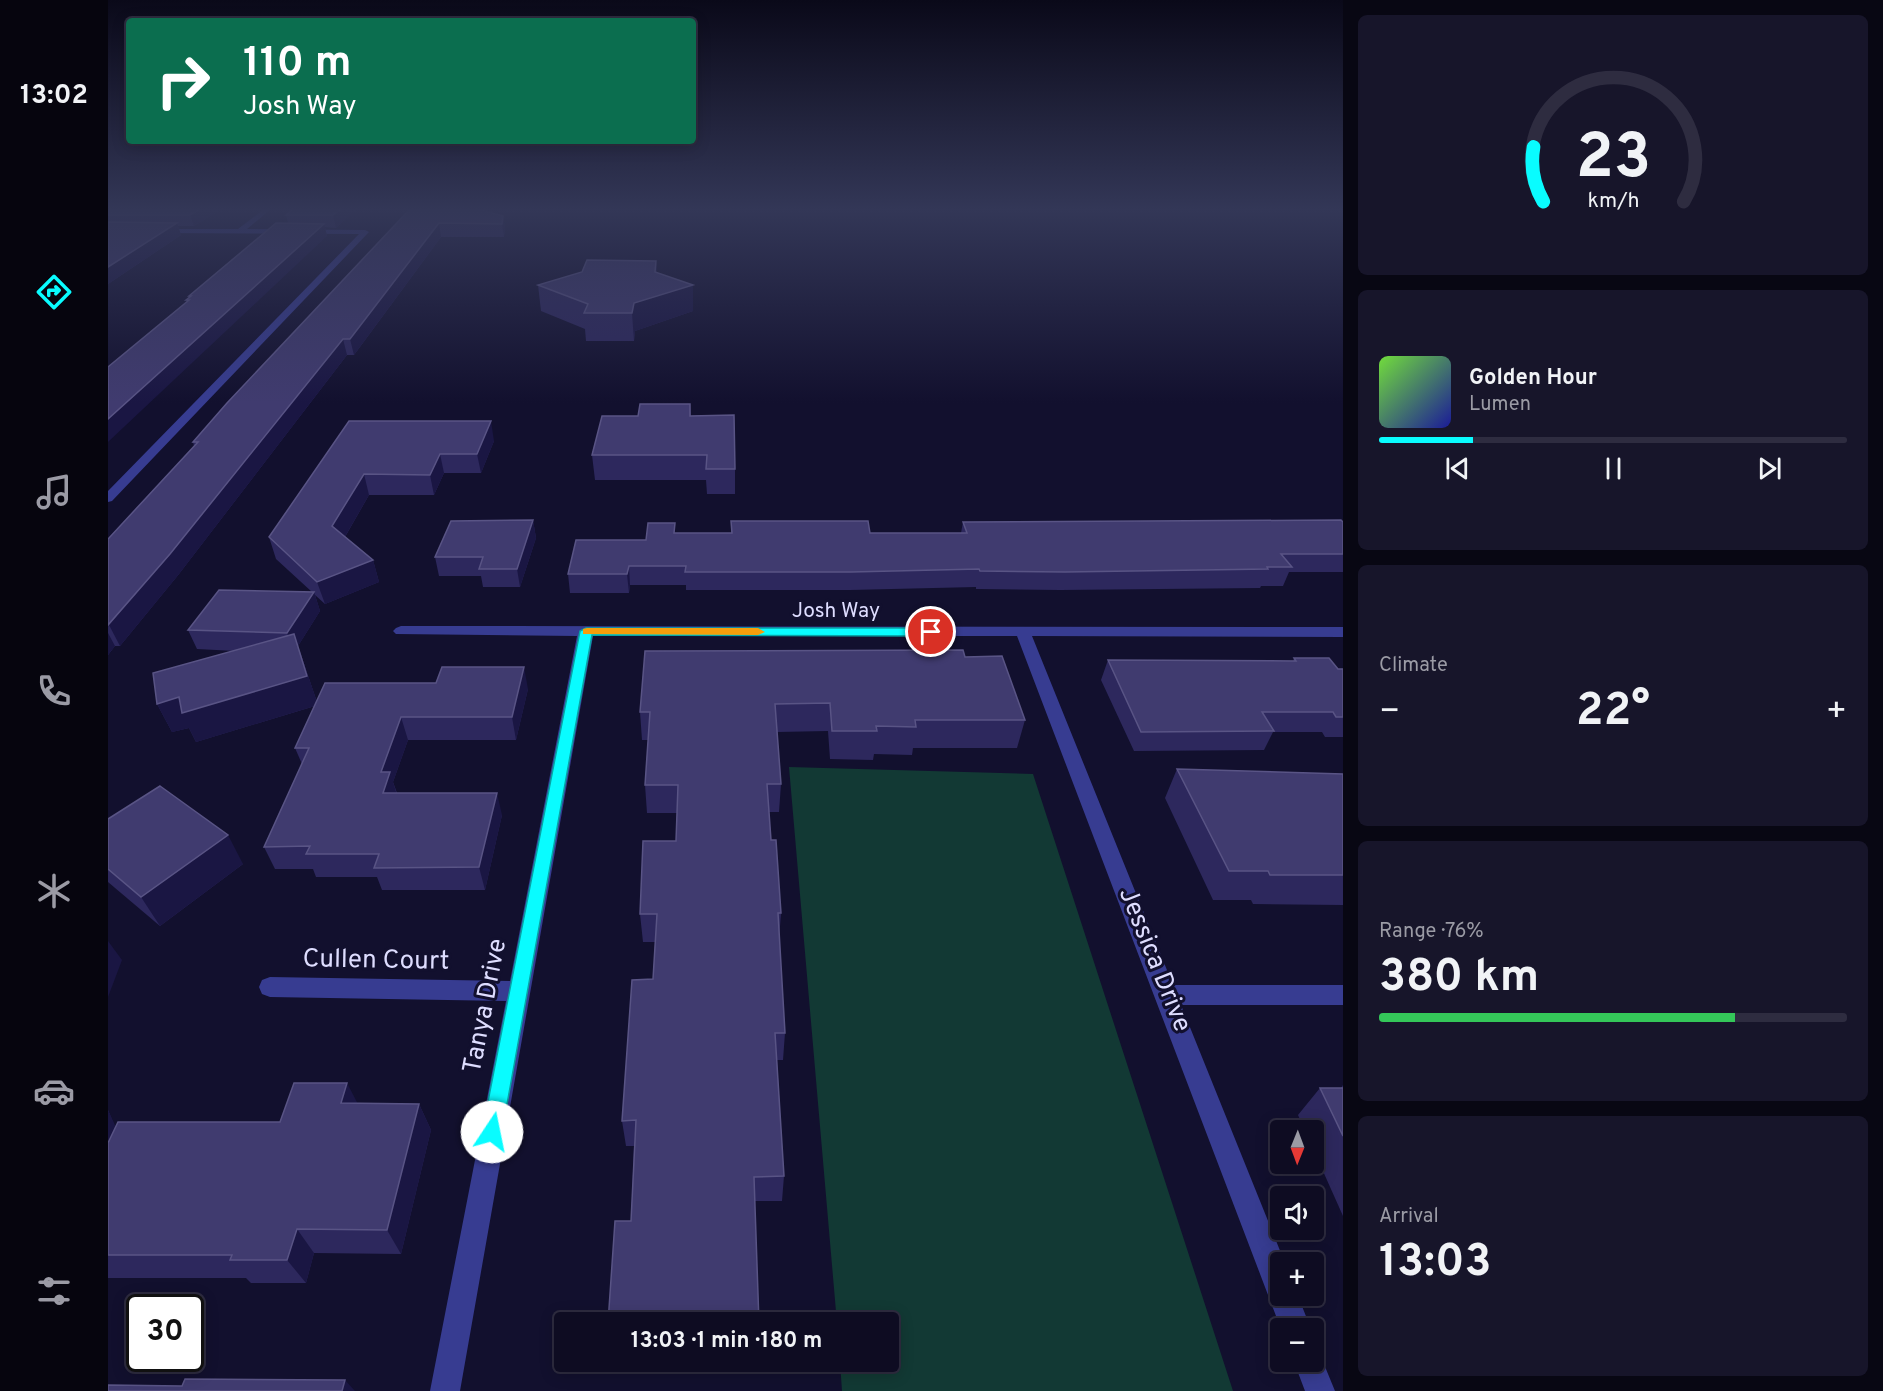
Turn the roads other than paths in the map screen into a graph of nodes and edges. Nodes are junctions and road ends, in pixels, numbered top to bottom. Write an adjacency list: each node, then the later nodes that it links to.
1 (325, 274): 2 (street)
2 (108, 498)
3 (401, 631): 4 (street, Josh Way)
4 (586, 631): 5 (street, Josh Way); 8 (street, Tanya Drive)
5 (1023, 632): 6 (street, Josh Way); 9 (street, Jessica Drive)
6 (1343, 632)
7 (270, 987): 8 (street, Cullen Court)
8 (518, 991): 13 (street, Tanya Drive)
9 (1167, 994): 10 (street); 11 (street, Jessica Drive)
10 (1343, 994)
11 (1270, 1261)
12 (1313, 1372): 14 (street)
13 (445, 1391)
14 (1320, 1391)

